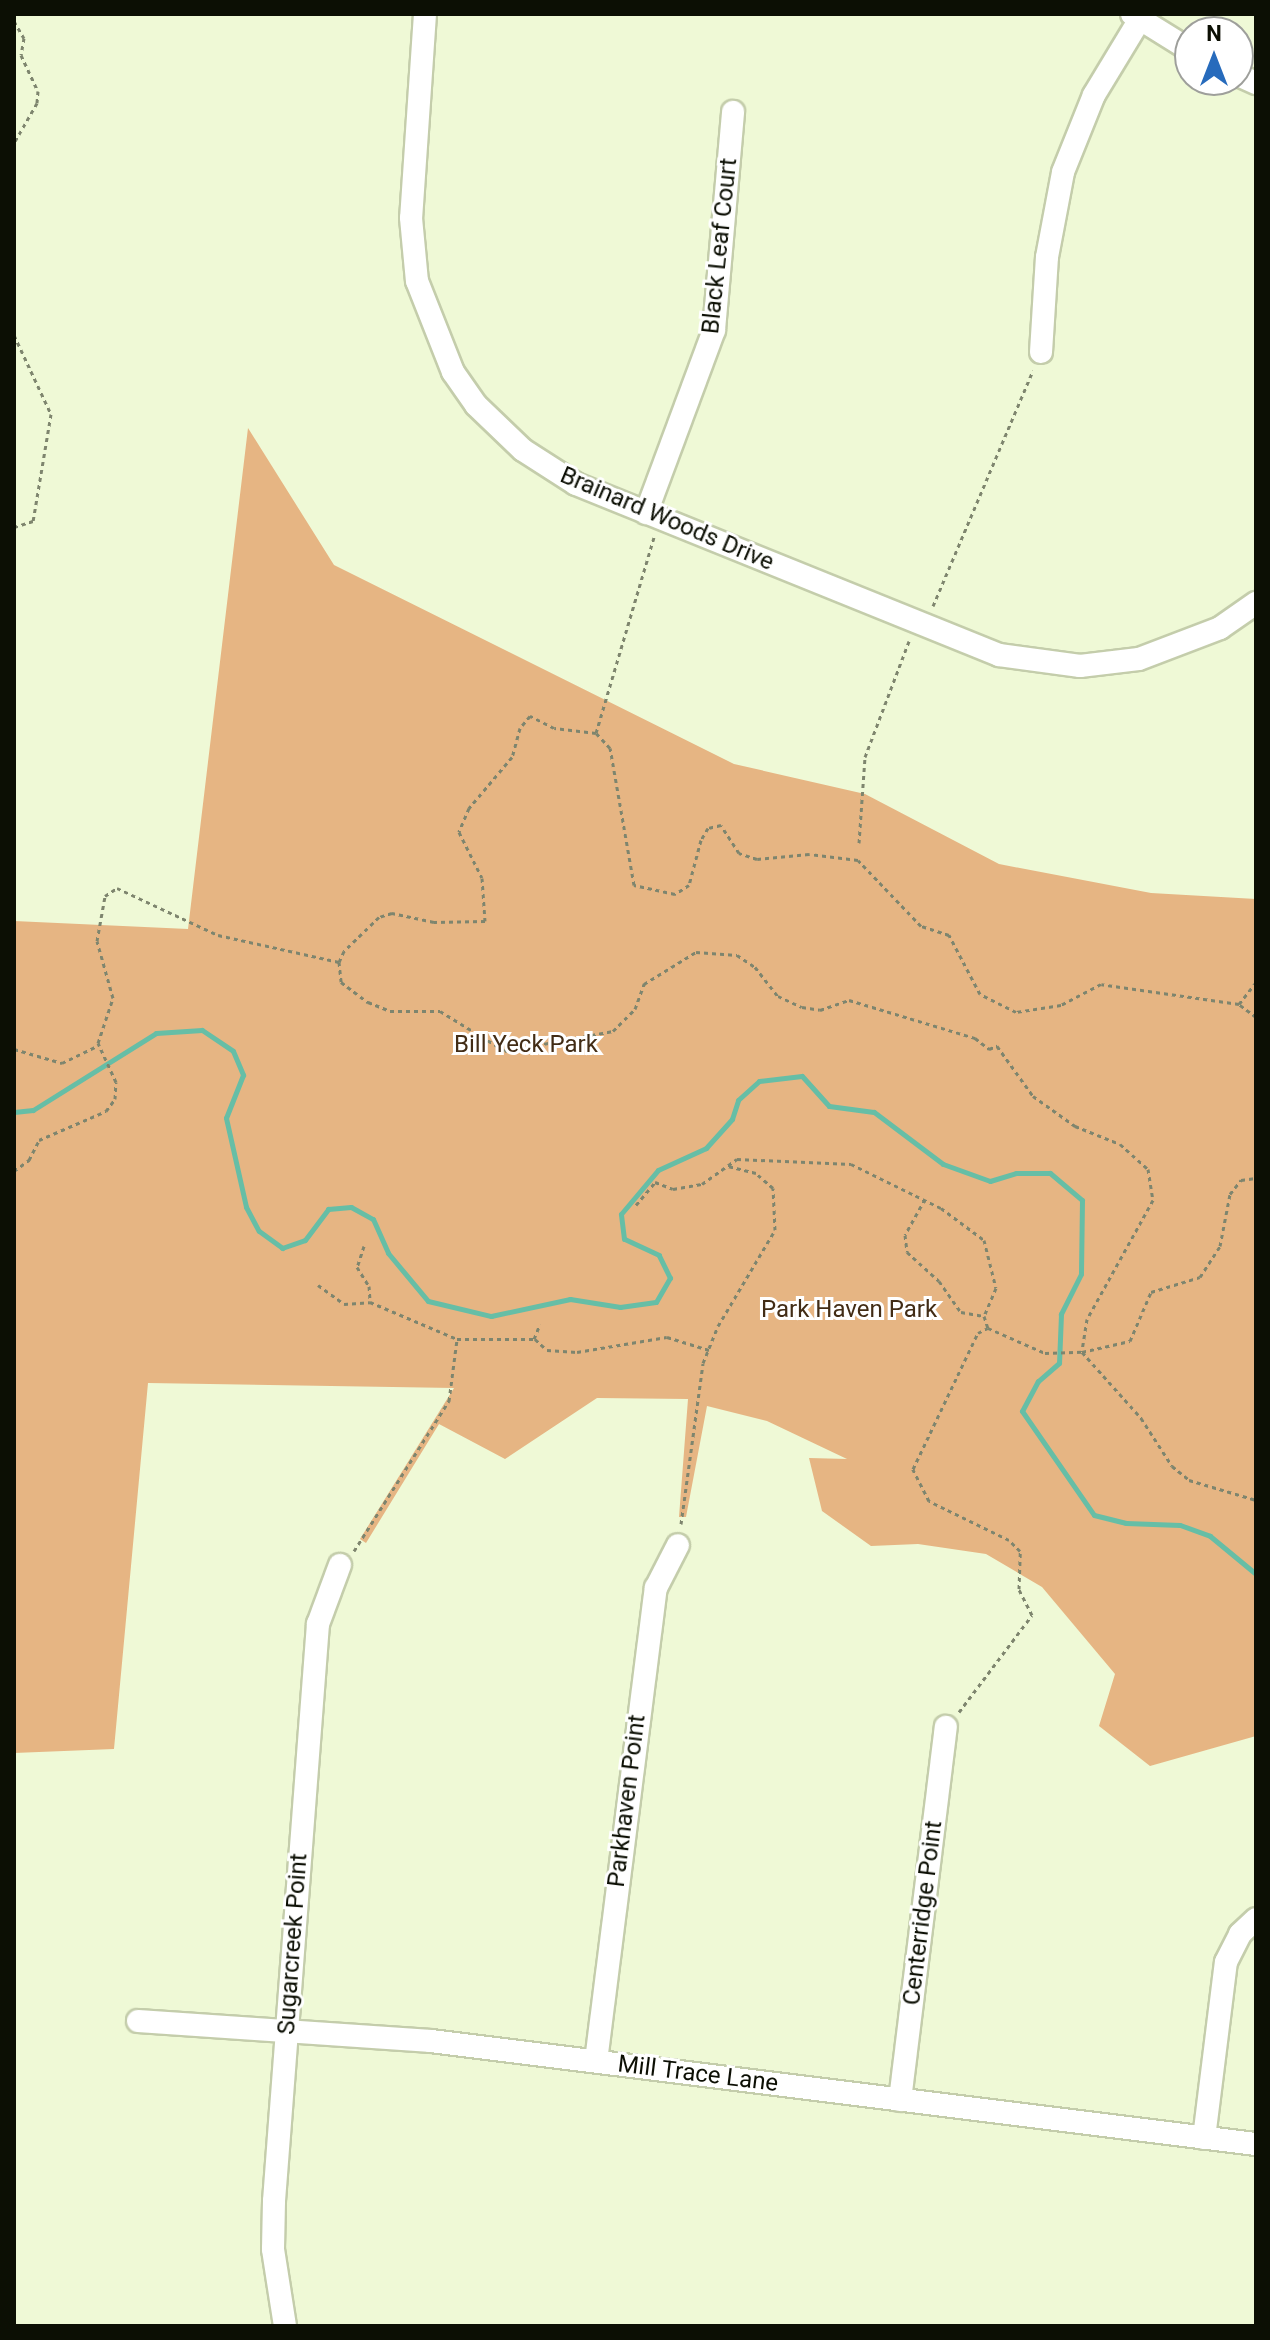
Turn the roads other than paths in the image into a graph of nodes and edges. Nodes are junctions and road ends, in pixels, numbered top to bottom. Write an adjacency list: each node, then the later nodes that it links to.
1 (425, 14): 6 (street, Brainard Woods Drive)
2 (1136, 17): 3 (street); 5 (street)
3 (1174, 40)
4 (733, 112): 6 (street, Black Leaf Court)
5 (1041, 352)
6 (653, 516): 7 (street, Brainard Woods Drive)
7 (1253, 613)
8 (678, 1545): 14 (street, Parkhaven Point)
9 (340, 1565): 13 (street, Sugarcreek Point)
10 (946, 1727): 15 (street, Centerridge Point)
11 (1256, 1919): 16 (street)
12 (138, 2021): 13 (street, Mill Trace Lane)
13 (287, 2031): 14 (street, Mill Trace Lane); 18 (street, Sugarcreek Point)
14 (596, 2061): 15 (street, Mill Trace Lane)
15 (900, 2100): 16 (street, Mill Trace Lane)
16 (1204, 2138): 17 (street, Mill Trace Lane)
17 (1256, 2144)
18 (285, 2326)

